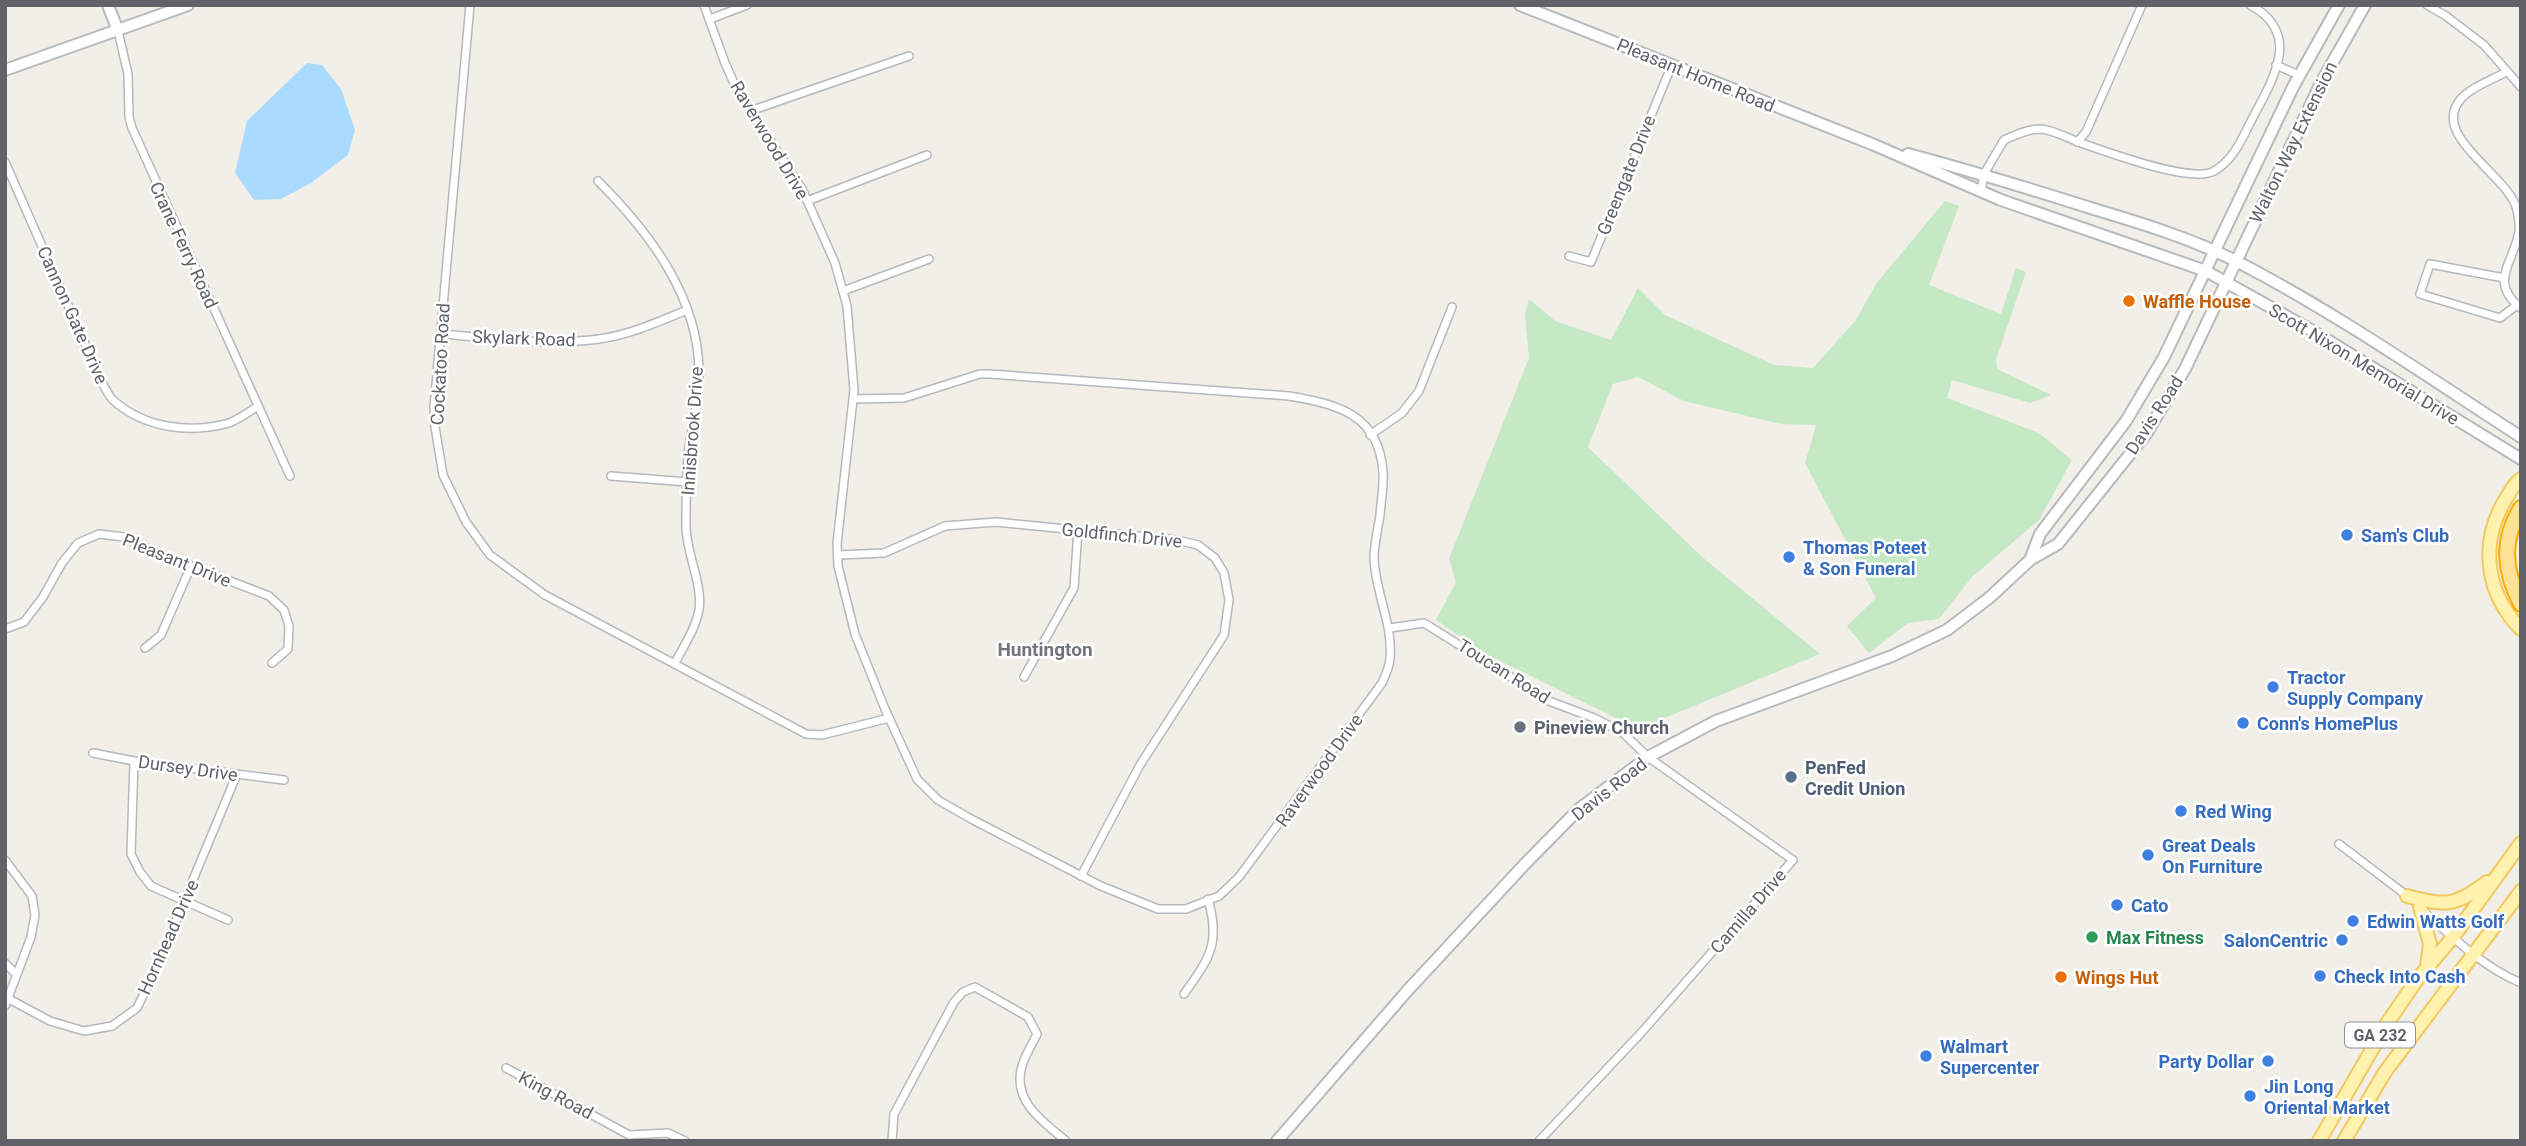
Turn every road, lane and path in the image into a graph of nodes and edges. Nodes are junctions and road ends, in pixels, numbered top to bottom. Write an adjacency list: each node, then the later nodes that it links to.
1 (108, 5): 15 (main road, Crane Ferry Road)
2 (187, 5): 15 (main road)
3 (470, 5): 43 (street, Cockatoo Road)
4 (704, 5): 14 (street, Raverwood Drive)
5 (747, 5): 14 (street)
6 (1520, 5): 18 (main road, Pleasant Home Road)
7 (2142, 5): 24 (street)
8 (2250, 5): 17 (street)
9 (2339, 5): 21 (main road, Walton Way Extension)
10 (2365, 5): 35 (main road, Walton Way Extension)
11 (2427, 5): 13 (street)
12 (2436, 5): 13 (street)
13 (2446, 16): 20 (street)
14 (710, 19): 23 (street, Raverwood Drive)
15 (118, 31): 19 (main road); 45 (street, Crane Ferry Road)
16 (909, 56): 23 (street)
17 (2276, 65): 21 (street); 24 (street)
18 (1671, 67): 25 (main road, Pleasant Home Road); 33 (street, Greengate Drive)
19 (5, 70)
20 (2506, 72): 22 (street); 37 (street)
21 (2299, 75): 32 (main road, Walton Way Extension)
22 (2521, 88)
23 (750, 111): 31 (street, Raverwood Drive)
24 (2077, 142): 28 (street)
25 (1872, 144): 28 (main road, Pleasant Home Road); 30 (main road, Pleasant Home Road)
26 (928, 155): 31 (street)
27 (5, 162): 45 (street, Cannon Gate Drive)
28 (1984, 174): 30 (street); 32 (main road, Pleasant Home Road)
29 (598, 181): 42 (street, Innisbrook Drive)
30 (1981, 191): 36 (main road, Pleasant Home Road)
31 (807, 201): 39 (street, Raverwood Drive)
32 (2215, 252): 35 (main road, Scott Nixon Memorial Drive); 36 (main road, Walton Way Extension)
33 (1569, 256)
34 (929, 259): 39 (street)
35 (2235, 261): 38 (main road, Walton Way Extension); 47 (main road, Scott Nixon Memorial Drive)
36 (2206, 271): 38 (main road, Scott Nixon Memorial Drive); 56 (main road, Davis Road)
37 (2504, 278): 41 (street); 41 (street)
38 (2227, 282): 48 (main road, Scott Nixon Memorial Drive); 56 (main road, Davis Road)
39 (843, 291): 44 (street, Raverwood Drive)
40 (1452, 307): 46 (street)
41 (2519, 307)
42 (687, 310): 43 (street, Skylark Road); 52 (street, Innisbrook Drive)
43 (441, 334): 64 (street, Cockatoo Road)
44 (854, 399): 46 (street, Raverwood Drive); 55 (street, Raverwood Drive)
45 (258, 406): 49 (street, Crane Ferry Road)
46 (1370, 435): 59 (street, Raverwood Drive)
47 (2521, 438)
48 (2521, 459)
49 (289, 476)
50 (611, 476): 52 (street)
51 (2521, 479): 61 (main road)
52 (688, 482): 64 (street, Innisbrook Drive)
53 (2521, 508): 58 (highway)
54 (1078, 530): 55 (street, Goldfinch Drive); 65 (street); 76 (street, Goldfinch Drive)
55 (838, 555): 66 (street, Raverwood Drive)
56 (2030, 561): 68 (main road, Davis Road)
57 (191, 566): 60 (street, Pleasant Drive); 62 (street); 63 (street, Pleasant Drive)
58 (2521, 604)
59 (1390, 628): 68 (street, Toucan Road); 79 (street, Raverwood Drive)
60 (5, 629)
61 (2521, 629)
62 (145, 648)
63 (272, 663)
64 (676, 663): 66 (street, Cockatoo Road)
65 (1024, 677)
66 (889, 718): 76 (street, Raverwood Drive)
67 (93, 753): 69 (street, Dursey Drive)
68 (1648, 757): 95 (main road, Davis Road); 96 (street, Camilla Drive)
69 (134, 761): 70 (street, Dursey Drive); 80 (street)
70 (237, 775): 71 (street, Dursey Drive); 80 (street, Hornhead Drive)
71 (284, 780)
72 (2521, 843): 75 (main road, GA 232)
73 (2339, 844): 78 (street)
74 (5, 860): 87 (street)
75 (2498, 873): 78 (main road); 83 (main road, GA 232)
76 (1081, 876): 79 (street, Raverwood Drive)
77 (2521, 891): 84 (main road, GA 232)
78 (2407, 896): 81 (street)
79 (1208, 899): 89 (street)
80 (185, 901): 82 (street); 90 (street, Hornhead Drive)
81 (2420, 907): 83 (street); 86 (main road)
82 (228, 920)
83 (2453, 937): 84 (street); 86 (main road, GA 232)
84 (2473, 956): 88 (street); 98 (main road, GA 232)
85 (5, 963): 87 (street)
86 (2427, 967): 97 (main road, GA 232)
87 (16, 974): 90 (street)
88 (2521, 983)
89 (1184, 994)
90 (7, 1003)
91 (506, 1068): 92 (street, King Road)
92 (685, 1141)
93 (892, 1141): 94 (street)
94 (1066, 1141)
95 (1277, 1141)
96 (1539, 1141)
97 (2319, 1141)
98 (2344, 1141)

